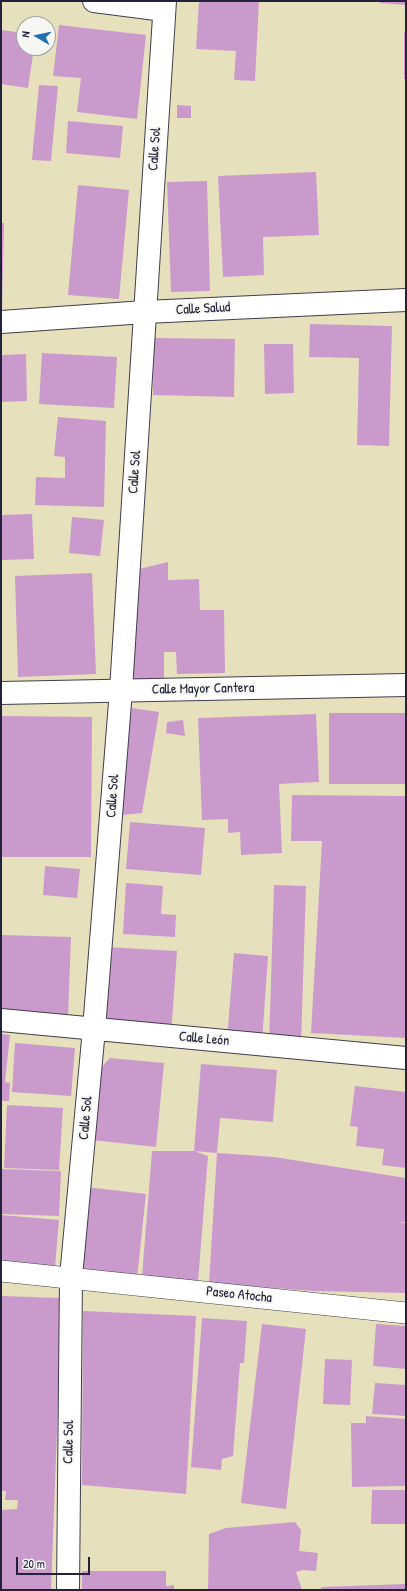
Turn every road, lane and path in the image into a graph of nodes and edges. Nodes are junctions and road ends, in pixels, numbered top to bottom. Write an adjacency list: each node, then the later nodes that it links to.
1 (94, 1): 2 (street)
2 (164, 6): 4 (street, Calle Sol)
3 (406, 300): 4 (street, Calle Salud)
4 (145, 312): 5 (street, Calle Salud); 7 (street, Calle Sol)
5 (1, 322)
6 (406, 685): 7 (street, Calle Mayor Cantera)
7 (121, 690): 8 (street, Calle Mayor Cantera); 10 (street, Calle Sol)
8 (1, 693)
9 (1, 1020): 10 (street, Calle León)
10 (94, 1028): 11 (street, Calle León); 13 (street, Calle Sol)
11 (406, 1058)
12 (1, 1271): 13 (street, Paseo Atocha)
13 (71, 1277): 14 (street, Paseo Atocha); 15 (street, Calle Sol)
14 (406, 1313)
15 (68, 1590)

